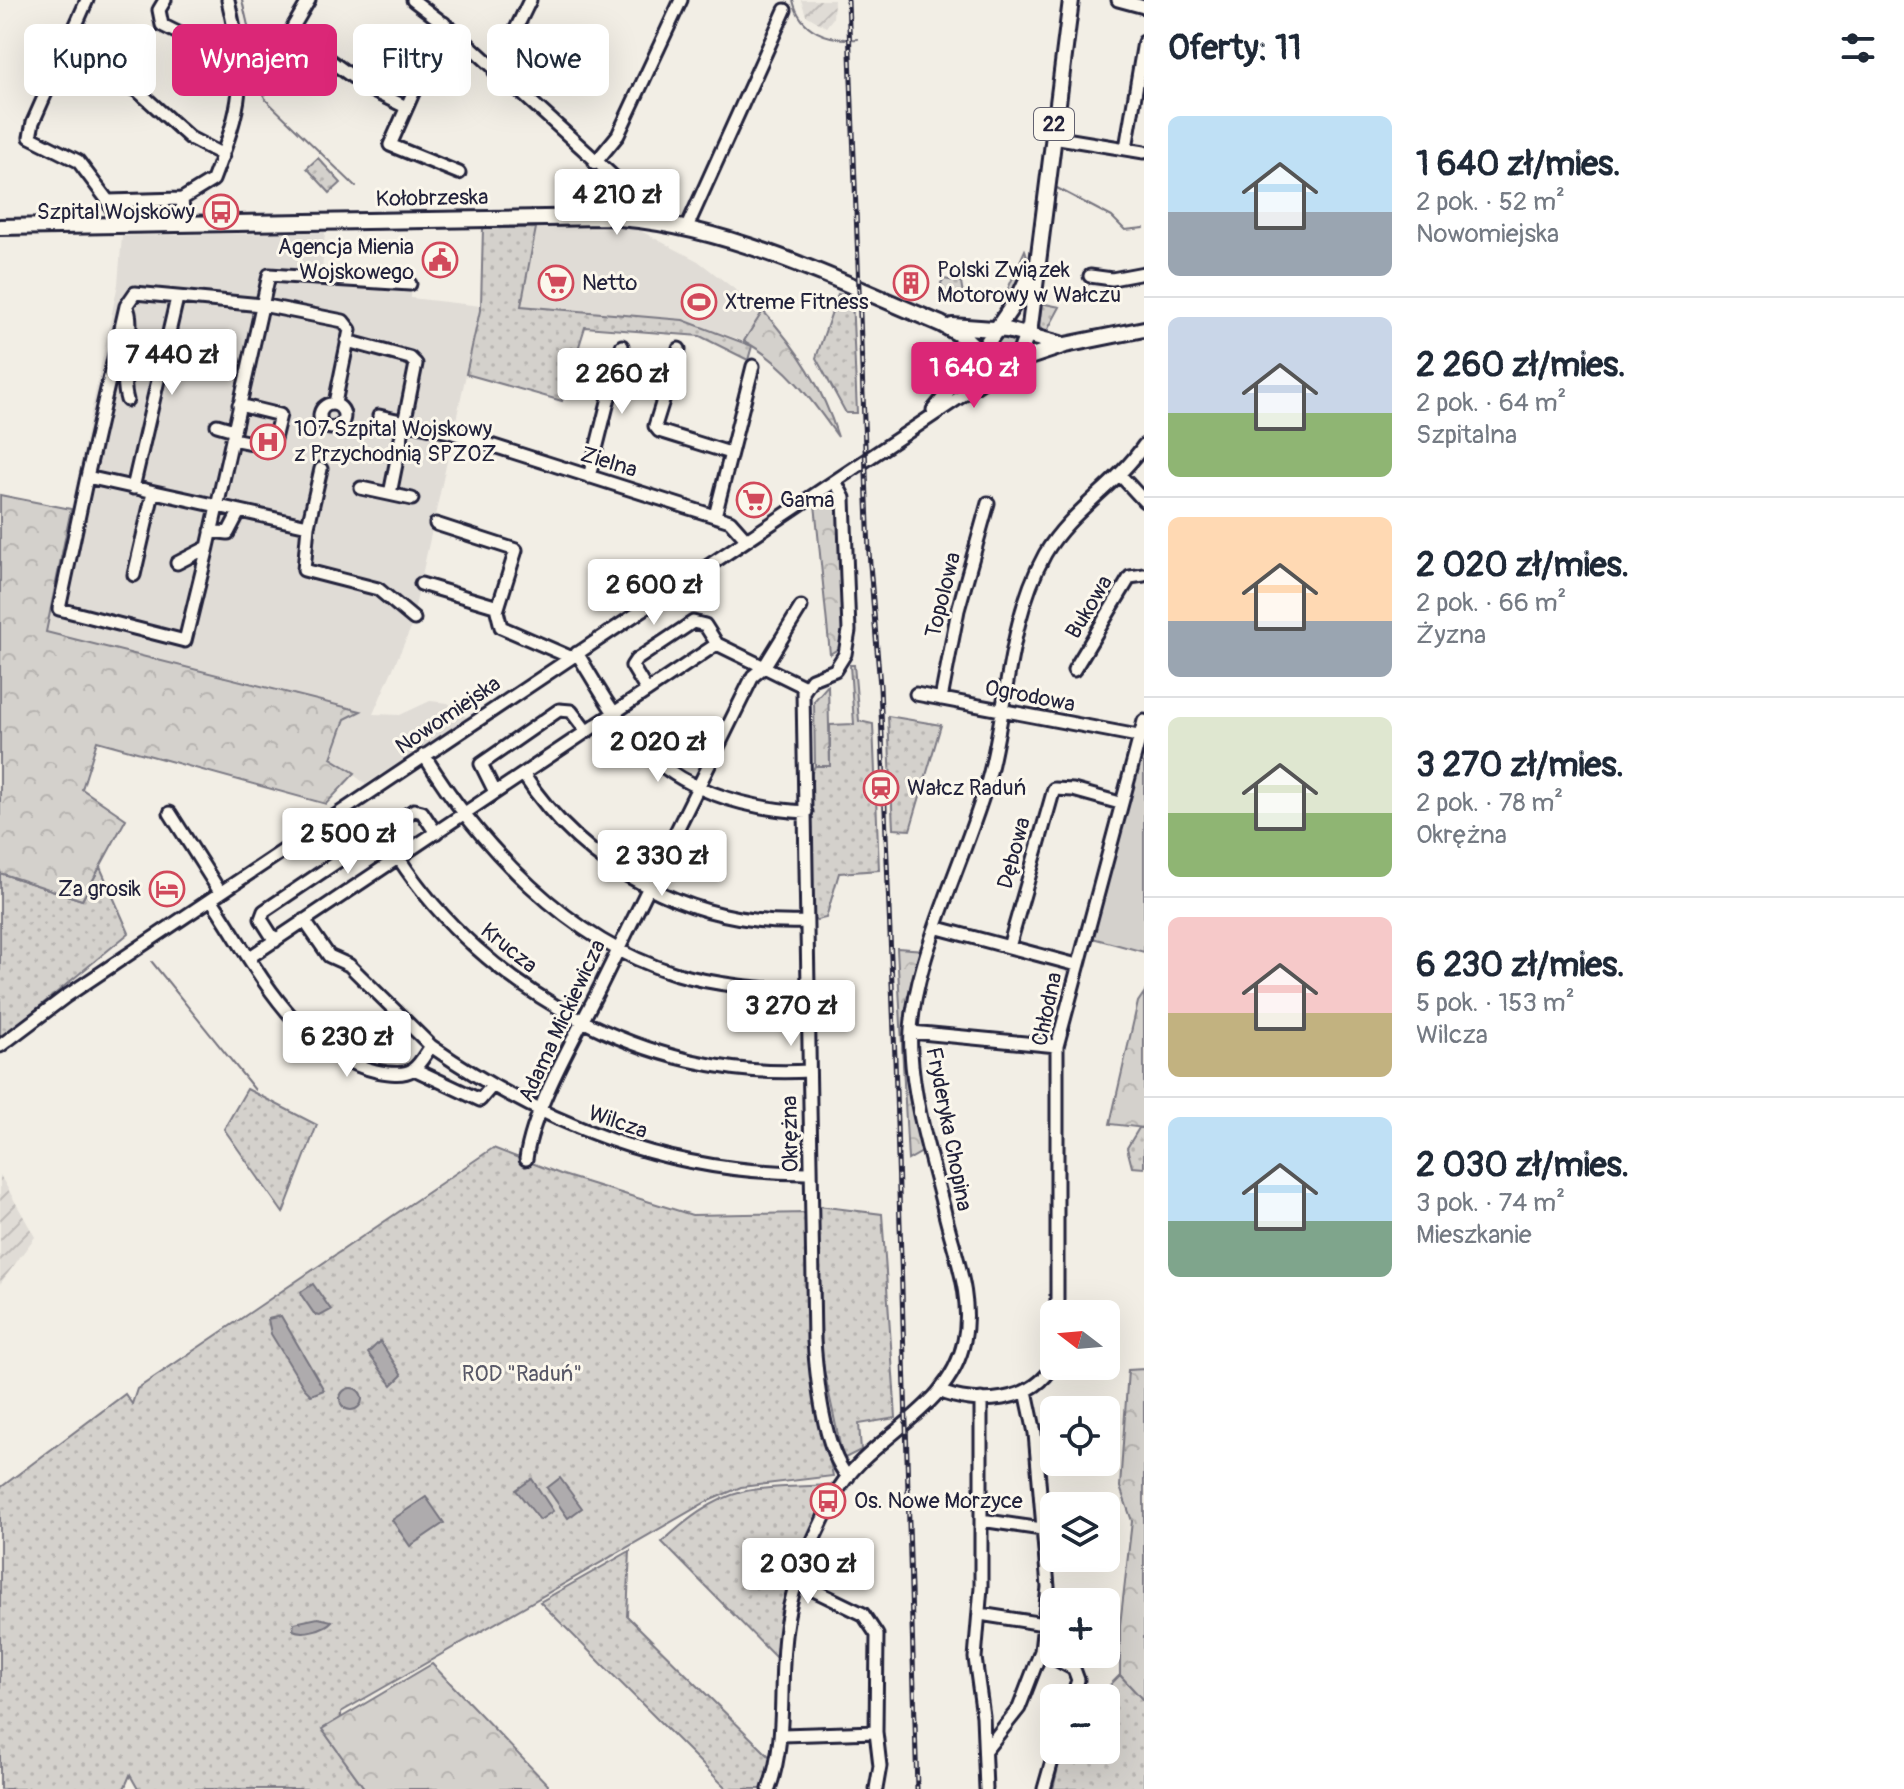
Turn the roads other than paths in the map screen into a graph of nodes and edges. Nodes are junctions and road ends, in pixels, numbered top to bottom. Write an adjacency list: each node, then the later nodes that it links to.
1 (87, 0): 13 (street)
2 (165, 0): 16 (street)
3 (228, 0): 14 (street)
4 (309, 0): 24 (street)
5 (413, 0): 12 (street)
6 (530, 0): 15 (street)
7 (681, 0): 29 (street)
8 (1071, 0): 25 (main road, 22)
9 (1118, 0): 10 (street)
10 (1144, 7)
11 (785, 10): 37 (street)
12 (444, 23): 18 (street); 24 (street)
13 (77, 24)
14 (234, 24)
15 (518, 24)
16 (172, 30)
17 (1144, 42): 19 (street)
18 (487, 64)
19 (1140, 94): 26 (street)
20 (47, 96): 32 (street)
21 (144, 96): 28 (street)
22 (240, 96): 28 (street)
23 (521, 96): 29 (street)
24 (406, 107): 30 (street)
25 (1053, 137): 26 (street); 38 (main road, 22)
26 (1126, 148): 27 (street)
27 (1144, 152)
28 (223, 155): 31 (street)
29 (595, 163): 33 (street)
30 (459, 173)
31 (182, 199): 32 (street); 34 (street)
32 (108, 201): 35 (street)
33 (632, 219): 34 (main road, Kołobrzeska); 37 (main road, Kołobrzeska)
34 (184, 224): 35 (main road, Kołobrzeska)
35 (115, 225): 36 (main road, Kołobrzeska)
36 (0, 227)
37 (687, 227): 46 (main road, Kołobrzeska)
38 (1038, 248): 43 (main road, 22); 50 (main road)
39 (1144, 273): 40 (street)
40 (1090, 276)
41 (410, 284): 44 (street)
42 (177, 298): 44 (street); 45 (street); 73 (street)
43 (1016, 302): 47 (main road); 49 (main road, 22)
44 (262, 305): 51 (street); 60 (street)
45 (126, 306): 58 (street); 70 (street)
46 (941, 324): 47 (main road, Kołobrzeska); 55 (main road, Kołobrzeska)
47 (968, 329): 49 (main road, Kołobrzeska)
48 (1144, 329): 52 (main road)
49 (996, 331): 50 (main road, Kołobrzeska); 55 (main road, 22)
50 (1027, 338): 52 (main road, Kołobrzeska); 56 (main road)
51 (347, 341): 59 (street); 62 (street)
52 (1065, 345): 56 (main road)
53 (622, 346): 71 (street)
54 (679, 349): 67 (street)
55 (981, 352): 56 (main road, Kołobrzeska); 63 (street, Nowomiejska)
56 (1009, 365): 63 (street, Nowomiejska)
57 (753, 366): 67 (street)
58 (127, 400)
59 (335, 403)
60 (239, 405): 65 (street); 65 (street)
61 (379, 416): 62 (street, Zielna)
62 (406, 422): 71 (street, Zielna); 76 (street)
63 (921, 422): 72 (street, Nowomiejska)
64 (217, 425): 65 (street)
65 (233, 434): 80 (street)
66 (1144, 445): 69 (street, Fryderyka Chopina)
67 (730, 453): 82 (street)
68 (321, 469): 84 (street)
69 (1121, 476): 78 (street); 103 (street, Fryderyka Chopina)
70 (87, 477): 73 (street); 87 (street)
71 (589, 477): 82 (street, Zielna)
72 (835, 481): 86 (street, Nowomiejska); 99 (street)
73 (133, 488): 75 (street)
74 (361, 488): 76 (street)
75 (153, 493): 80 (street); 89 (street)
76 (390, 494): 77 (street)
77 (412, 499)
78 (1144, 501)
79 (988, 503): 102 (street, Topolowa)
80 (216, 507): 81 (street); 85 (street)
81 (239, 512): 84 (street); 85 (street)
82 (715, 516): 86 (street, Zielna)
83 (436, 524): 92 (street)
84 (308, 526): 94 (street)
85 (211, 531): 87 (street)
86 (746, 539): 96 (street, Nowomiejska)
87 (208, 547): 88 (street)
88 (177, 563)
89 (134, 575)
90 (1144, 575): 98 (street, Bukowa)
91 (421, 584): 92 (street)
92 (498, 607): 96 (street)
93 (801, 607): 97 (street, Adama Mickiewicza)
94 (414, 619)
95 (717, 644): 97 (street); 100 (street); 100 (street)
96 (574, 655): 104 (street); 108 (street, Nowomiejska)
97 (764, 667): 99 (street); 110 (street, Adama Mickiewicza)
98 (1074, 670)
99 (805, 687): 113 (street, Okrężna)
100 (647, 691): 104 (street)
101 (916, 694): 102 (street, Ogrodowa)
102 (941, 699): 103 (street, Ogrodowa)
103 (1002, 711): 107 (street, Ogrodowa); 122 (street, Fryderyka Chopina)
104 (615, 712): 106 (street); 110 (street)
105 (1144, 721): 107 (street, Chłodna)
106 (587, 732): 109 (street); 111 (street)
107 (1138, 736): 112 (street, Chłodna)
108 (424, 755): 115 (street); 119 (street, Nowomiejska)
109 (523, 774): 111 (street); 118 (street)
110 (697, 787): 113 (street); 118 (street, Adama Mickiewicza)
111 (495, 792): 115 (street)
112 (1120, 803): 125 (street, Dębowa); 127 (street, Chłodna)
113 (806, 812): 121 (street, Okrężna)
114 (170, 813): 119 (street)
115 (464, 813): 116 (street); 124 (street)
116 (436, 833): 117 (street); 123 (street)
117 (398, 857): 120 (street); 129 (street, Krucza)
118 (648, 889): 121 (street); 124 (street, Adama Mickiewicza)
119 (215, 896): 126 (street); 131 (street, Nowomiejska)
120 (304, 920): 123 (street); 132 (street, Wilcza)
121 (807, 922): 128 (street, Okrężna)
122 (938, 928): 125 (street); 130 (street, Fryderyka Chopina)
123 (275, 941): 126 (street)
124 (619, 947): 128 (street); 129 (street, Adama Mickiewicza)
125 (1009, 947): 127 (street)
126 (250, 957): 134 (street)
127 (1077, 965): 133 (street, Chłodna)
128 (808, 991): 135 (street, Okrężna)
129 (583, 1021): 135 (street, Krucza); 137 (street, Adama Mickiewicza)
130 (911, 1032): 133 (street); 142 (street, Fryderyka Chopina)
131 (0, 1046)
132 (431, 1046): 134 (street); 136 (street, Wilcza)
133 (1057, 1046): 140 (street, Chłodna)
134 (414, 1069): 136 (street)
135 (809, 1071): 139 (street, Okrężna)
136 (492, 1086): 137 (street, Wilcza)
137 (541, 1112): 138 (street, Adama Mickiewicza); 139 (street, Wilcza)
138 (526, 1159)
139 (811, 1173): 145 (street, Okrężna)
140 (1057, 1300)
141 (1042, 1380): 143 (street)
142 (939, 1391): 144 (street); 145 (street, Fryderyka Chopina)
143 (1026, 1391): 144 (street); 146 (street)
144 (981, 1399): 147 (street)
145 (848, 1477): 149 (street, Fryderyka Chopina)
146 (1040, 1502)
147 (981, 1520): 148 (street); 150 (street)
148 (1040, 1529)
149 (797, 1582): 153 (street); 154 (street, Fryderyka Chopina)
150 (980, 1614): 151 (street); 155 (street)
151 (1040, 1623)
152 (1040, 1654): 155 (street)
153 (876, 1732): 154 (street); 158 (street)
154 (783, 1735): 157 (street, Fryderyka Chopina)
155 (985, 1751): 159 (street)
156 (1051, 1764): 160 (street)
157 (769, 1789)
158 (876, 1789)
159 (986, 1789)
160 (1044, 1789)

